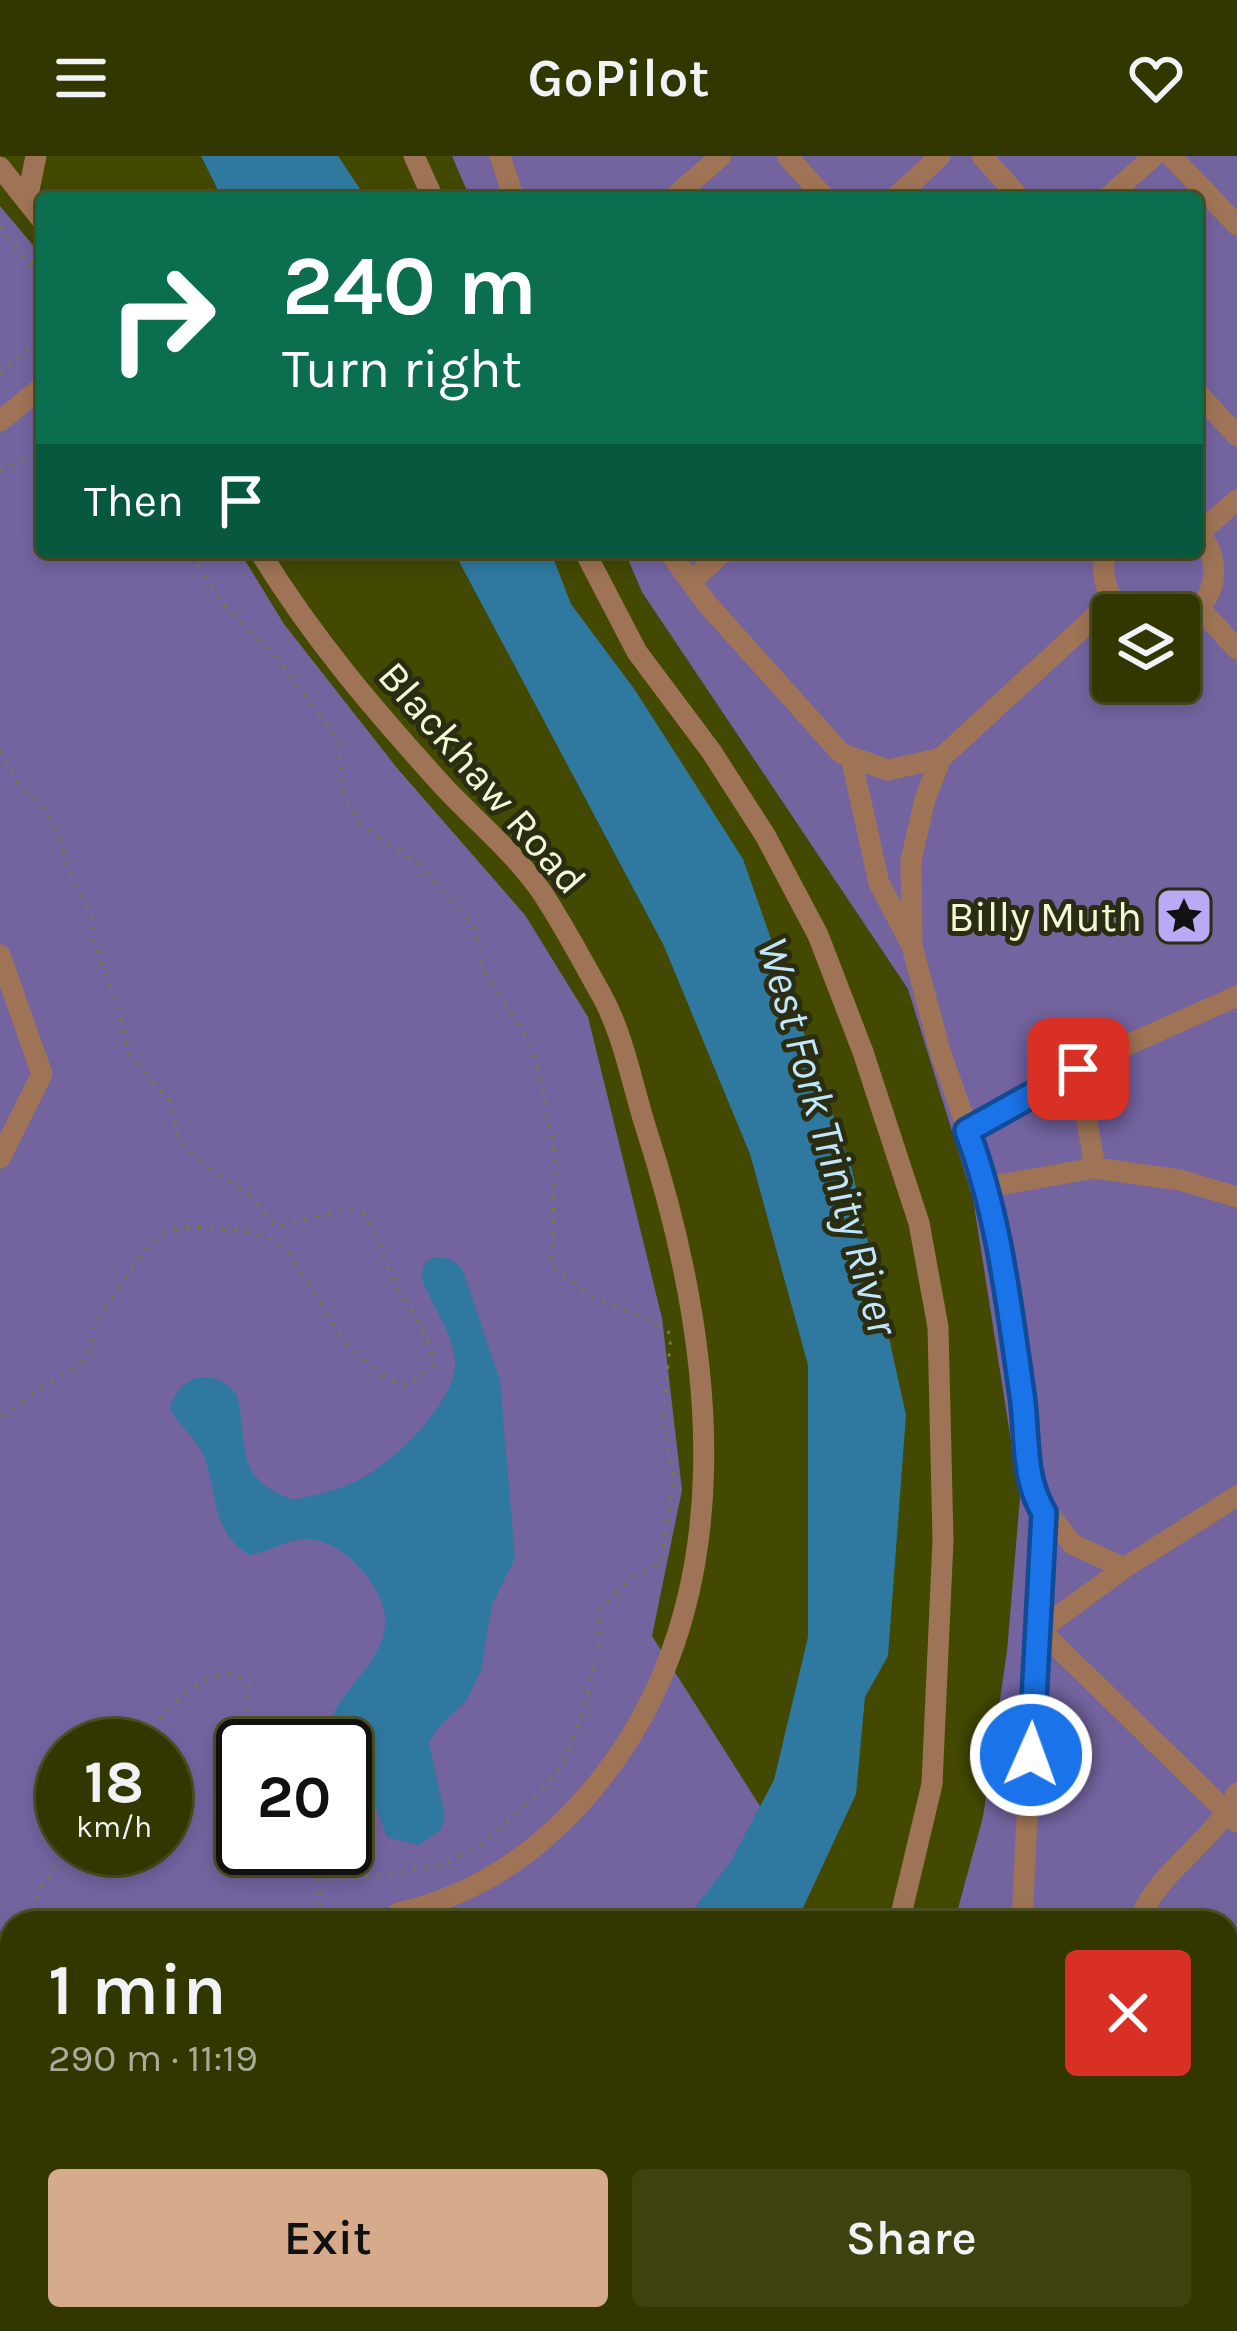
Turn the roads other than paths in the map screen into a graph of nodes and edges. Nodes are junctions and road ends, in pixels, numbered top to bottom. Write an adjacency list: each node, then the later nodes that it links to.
1 (36, 156): 18 (street)
2 (414, 156): 11 (street)
3 (500, 156): 12 (street)
4 (721, 156): 13 (street)
5 (788, 156): 14 (street)
6 (940, 156): 15 (street)
7 (982, 156): 16 (street)
8 (1154, 156): 17 (street)
9 (1171, 156): 20 (street)
10 (0, 167): 18 (street)
11 (430, 192)
12 (512, 192)
13 (680, 192)
14 (820, 192)
15 (901, 192)
16 (1015, 192)
17 (1114, 192)
18 (27, 200): 19 (street)
19 (36, 212)
20 (1237, 225)
21 (36, 392): 23 (street)
22 (1203, 399): 24 (street)
23 (0, 421)
24 (1237, 436)
25 (1237, 500): 26 (street)
26 (1203, 527)
27 (1203, 540): 35 (street)
28 (264, 558): 54 (street, Blackhaw Road)
29 (588, 558): 55 (street)
30 (673, 558): 33 (street)
31 (717, 558): 33 (street)
32 (1105, 558): 34 (street)
33 (691, 582): 38 (street)
34 (1111, 594)
35 (1200, 609): 37 (street)
36 (1092, 631): 39 (street)
37 (1237, 649)
38 (851, 757): 39 (street); 40 (street)
39 (941, 758): 40 (street)
40 (912, 946): 44 (street)
41 (0, 955): 45 (street)
42 (1237, 996): 43 (street)
43 (1078, 1069): 44 (street); 46 (street)
44 (967, 1131): 47 (street)
45 (0, 1158)
46 (1095, 1168): 47 (street); 48 (street)
47 (987, 1187): 50 (street)
48 (1237, 1196)
49 (1237, 1496): 51 (street)
50 (1044, 1513): 51 (street); 52 (street)
51 (1124, 1568): 52 (street)
52 (1040, 1630): 53 (street); 56 (street)
53 (1234, 1810): 57 (street)
54 (407, 1911)
55 (902, 1911)
56 (1023, 1911)
57 (1145, 1911)

